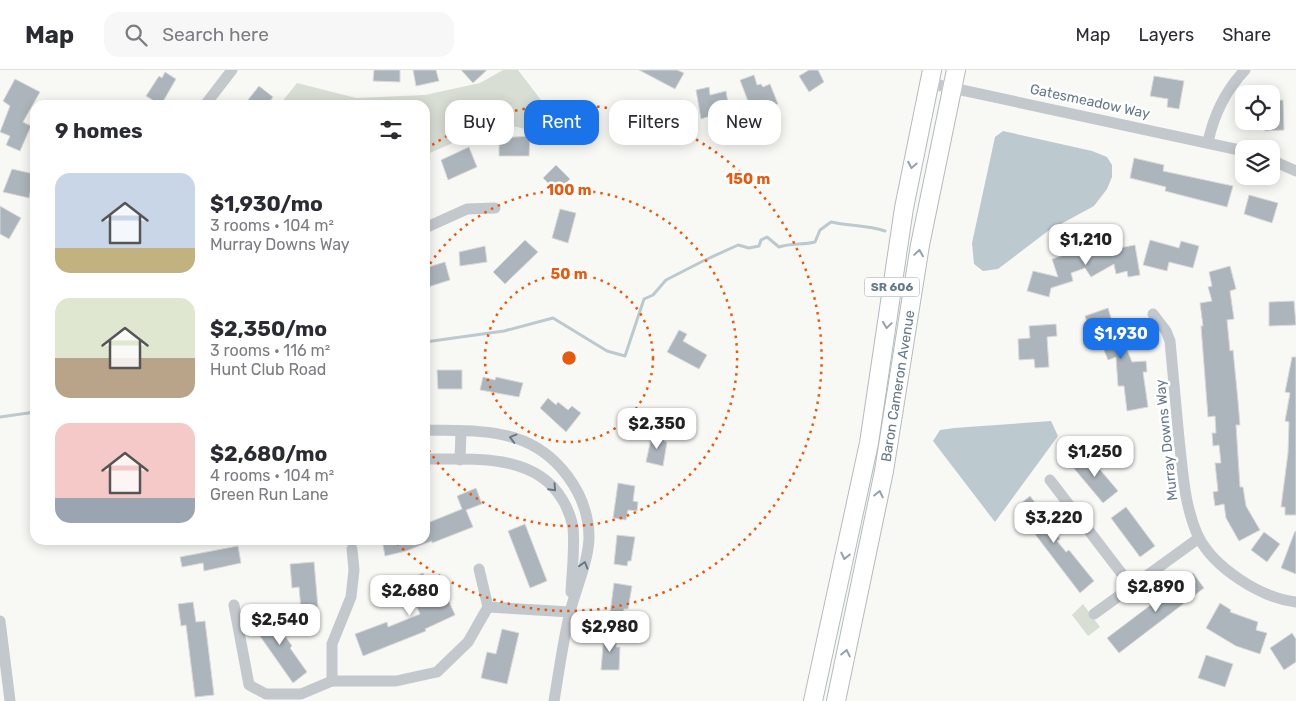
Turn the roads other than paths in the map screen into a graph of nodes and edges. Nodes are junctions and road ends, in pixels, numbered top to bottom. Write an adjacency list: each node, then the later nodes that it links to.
1 (232, 70): 6 (street)
2 (956, 70): 5 (main road, Baron Cameron Avenue / SR 606)
3 (1245, 70): 7 (street)
4 (930, 76): 5 (street, Gatesmeadow Way); 32 (main road, Baron Cameron Avenue / SR 606, one-way to 32)
5 (953, 88): 7 (street, Gatesmeadow Way); 33 (main road, Baron Cameron Avenue / SR 606, one-way to 5)
6 (209, 100)
7 (1208, 142): 8 (street, Gatesmeadow Way)
8 (1235, 149)
9 (1280, 164): 10 (street)
10 (1296, 171)
11 (495, 208): 12 (street)
12 (430, 226)
13 (1152, 314): 19 (street, Murray Downs Way)
14 (430, 430): 15 (street)
15 (461, 431): 17 (street); 26 (street, one-way to 15)
16 (430, 459): 17 (street)
17 (460, 460): 26 (street, one-way to 26)
18 (1050, 480): 22 (street)
19 (1199, 538): 22 (street); 23 (street, Murray Downs Way)
20 (352, 549): 29 (street)
21 (480, 569): 25 (street)
22 (1132, 587): 27 (street)
23 (1296, 602)
24 (234, 605): 29 (street)
25 (488, 607): 26 (street); 29 (street)
26 (570, 612): 31 (street)
27 (1094, 614)
28 (0, 621): 30 (street)
29 (332, 681)
30 (10, 701)
31 (554, 701)
32 (813, 701)
33 (836, 701)

